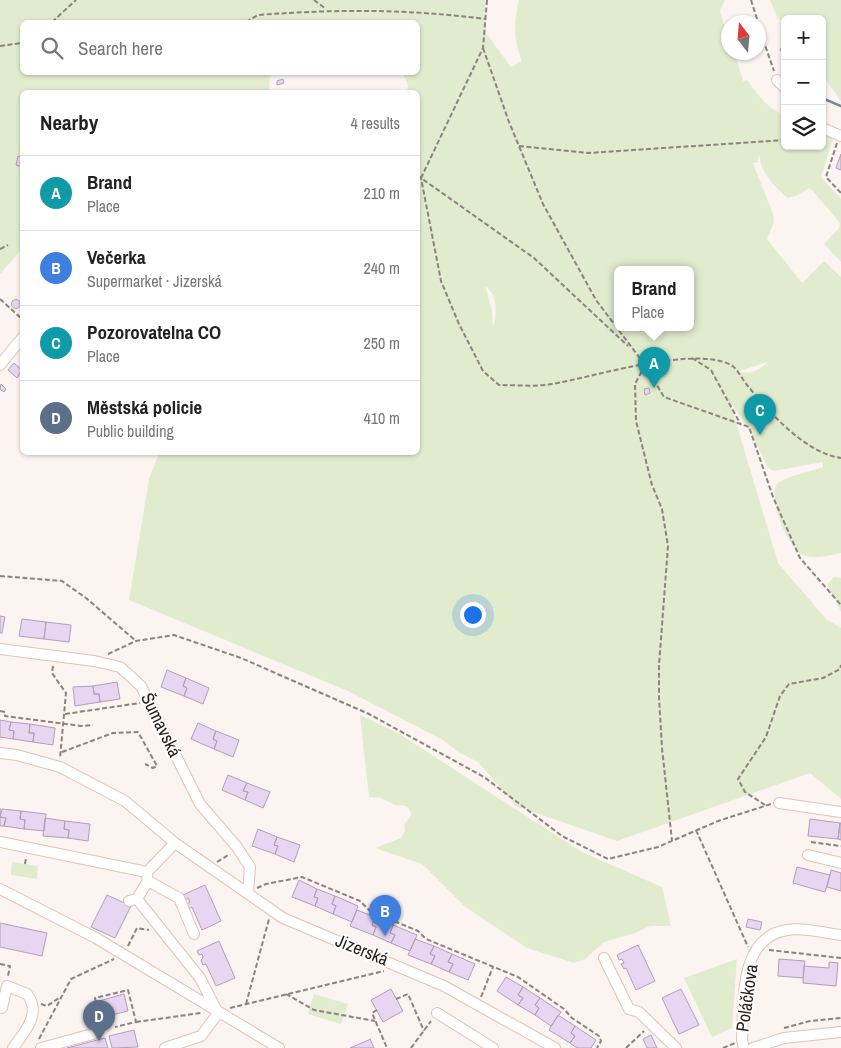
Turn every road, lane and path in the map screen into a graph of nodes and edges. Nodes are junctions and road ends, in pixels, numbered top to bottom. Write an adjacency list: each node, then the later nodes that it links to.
1 (76, 0): 8 (path)
2 (314, 0): 5 (path)
3 (487, 0): 7 (path)
4 (751, 0): 6 (path)
5 (327, 10): 7 (path); 9 (path)
6 (755, 15)
7 (486, 19): 12 (path)
8 (54, 20)
9 (249, 20)
10 (20, 43): 11 (path)
11 (0, 46)
12 (483, 48): 19 (path); 20 (path)
13 (766, 48): 14 (path)
14 (777, 80): 15 (street)
15 (781, 84)
16 (826, 130): 17 (street)
17 (841, 136): 21 (path)
18 (781, 140): 19 (path)
19 (519, 146): 26 (path)
20 (421, 178): 29 (path); 32 (path)
21 (841, 193)
22 (8, 245): 23 (path)
23 (0, 250)
24 (0, 300): 25 (path)
25 (20, 317)
26 (614, 325)
27 (618, 331): 29 (path)
28 (20, 342): 31 (street)
29 (632, 350): 32 (path)
30 (692, 358): 32 (path); 33 (path); 34 (path)
31 (0, 365)
32 (645, 365): 33 (path); 54 (path)
33 (741, 425): 36 (path)
34 (841, 458)
35 (0, 576): 37 (path)
36 (841, 605)
37 (136, 641): 40 (path); 54 (path)
38 (0, 649): 39 (street, Šumavská)
39 (54, 656): 40 (street, Šumavská); 44 (path)
40 (94, 661): 42 (street, Šumavská)
41 (841, 666): 53 (path)
42 (149, 702): 44 (path); 59 (street, Šumavská)
43 (0, 711): 45 (path)
44 (65, 714): 45 (path)
45 (64, 724): 46 (path); 47 (path)
46 (93, 725)
47 (62, 752): 49 (path); 50 (path)
48 (0, 753): 50 (street, Jizerská)
49 (145, 764)
50 (57, 766): 57 (street, Jizerská)
51 (779, 803): 52 (street)
52 (841, 812)
53 (696, 830): 54 (path); 72 (path)
54 (672, 841)
55 (0, 842): 63 (street)
56 (811, 842): 58 (path)
57 (175, 843): 62 (street, Jizerská); 63 (street)
58 (841, 846)
59 (238, 849): 62 (path); 65 (street, Šumavská)
60 (808, 855): 61 (street)
61 (841, 863)
62 (209, 866): 65 (street, Jizerská)
63 (147, 877): 67 (street); 68 (street)
64 (0, 889): 71 (street)
65 (248, 892): 66 (street, Jizerská); 77 (path)
66 (272, 910): 78 (street, Jizerská); 83 (path)
67 (164, 932): 71 (path); 87 (street)
68 (194, 934)
69 (841, 936): 72 (street, Poláčkova)
70 (764, 950): 74 (path)
71 (123, 955): 80 (path); 87 (street)
72 (752, 956): 109 (street, Poláčkova)
73 (604, 958): 92 (street)
74 (841, 958)
75 (0, 964): 76 (path)
76 (10, 966)
77 (493, 966): 84 (path); 106 (path)
78 (402, 967): 79 (path); 84 (street, Jizerská)
79 (286, 994): 83 (path); 90 (path)
80 (60, 997): 82 (path); 98 (path)
81 (396, 999): 95 (path)
82 (32, 1001): 85 (street); 99 (street)
83 (246, 1004): 87 (path)
84 (478, 1005): 105 (street, Jizerská)
85 (2, 1008)
86 (377, 1010): 90 (path)
87 (218, 1011): 91 (path); 100 (street); 101 (street)
88 (437, 1013): 95 (path); 104 (street)
89 (841, 1018): 94 (path)
90 (375, 1021): 102 (path)
91 (136, 1022): 93 (path); 97 (path)
92 (651, 1024): 107 (path); 108 (street)
93 (115, 1027)
94 (776, 1030)
95 (424, 1031): 103 (path)
96 (841, 1032): 110 (street)
97 (93, 1034): 98 (street)
98 (40, 1043)
99 (13, 1048)
100 (164, 1048)
101 (279, 1048)
102 (387, 1048)
103 (411, 1048)
104 (492, 1048)
105 (556, 1048)
106 (596, 1048)
107 (626, 1048)
108 (676, 1048)
109 (744, 1048)
110 (753, 1048)

